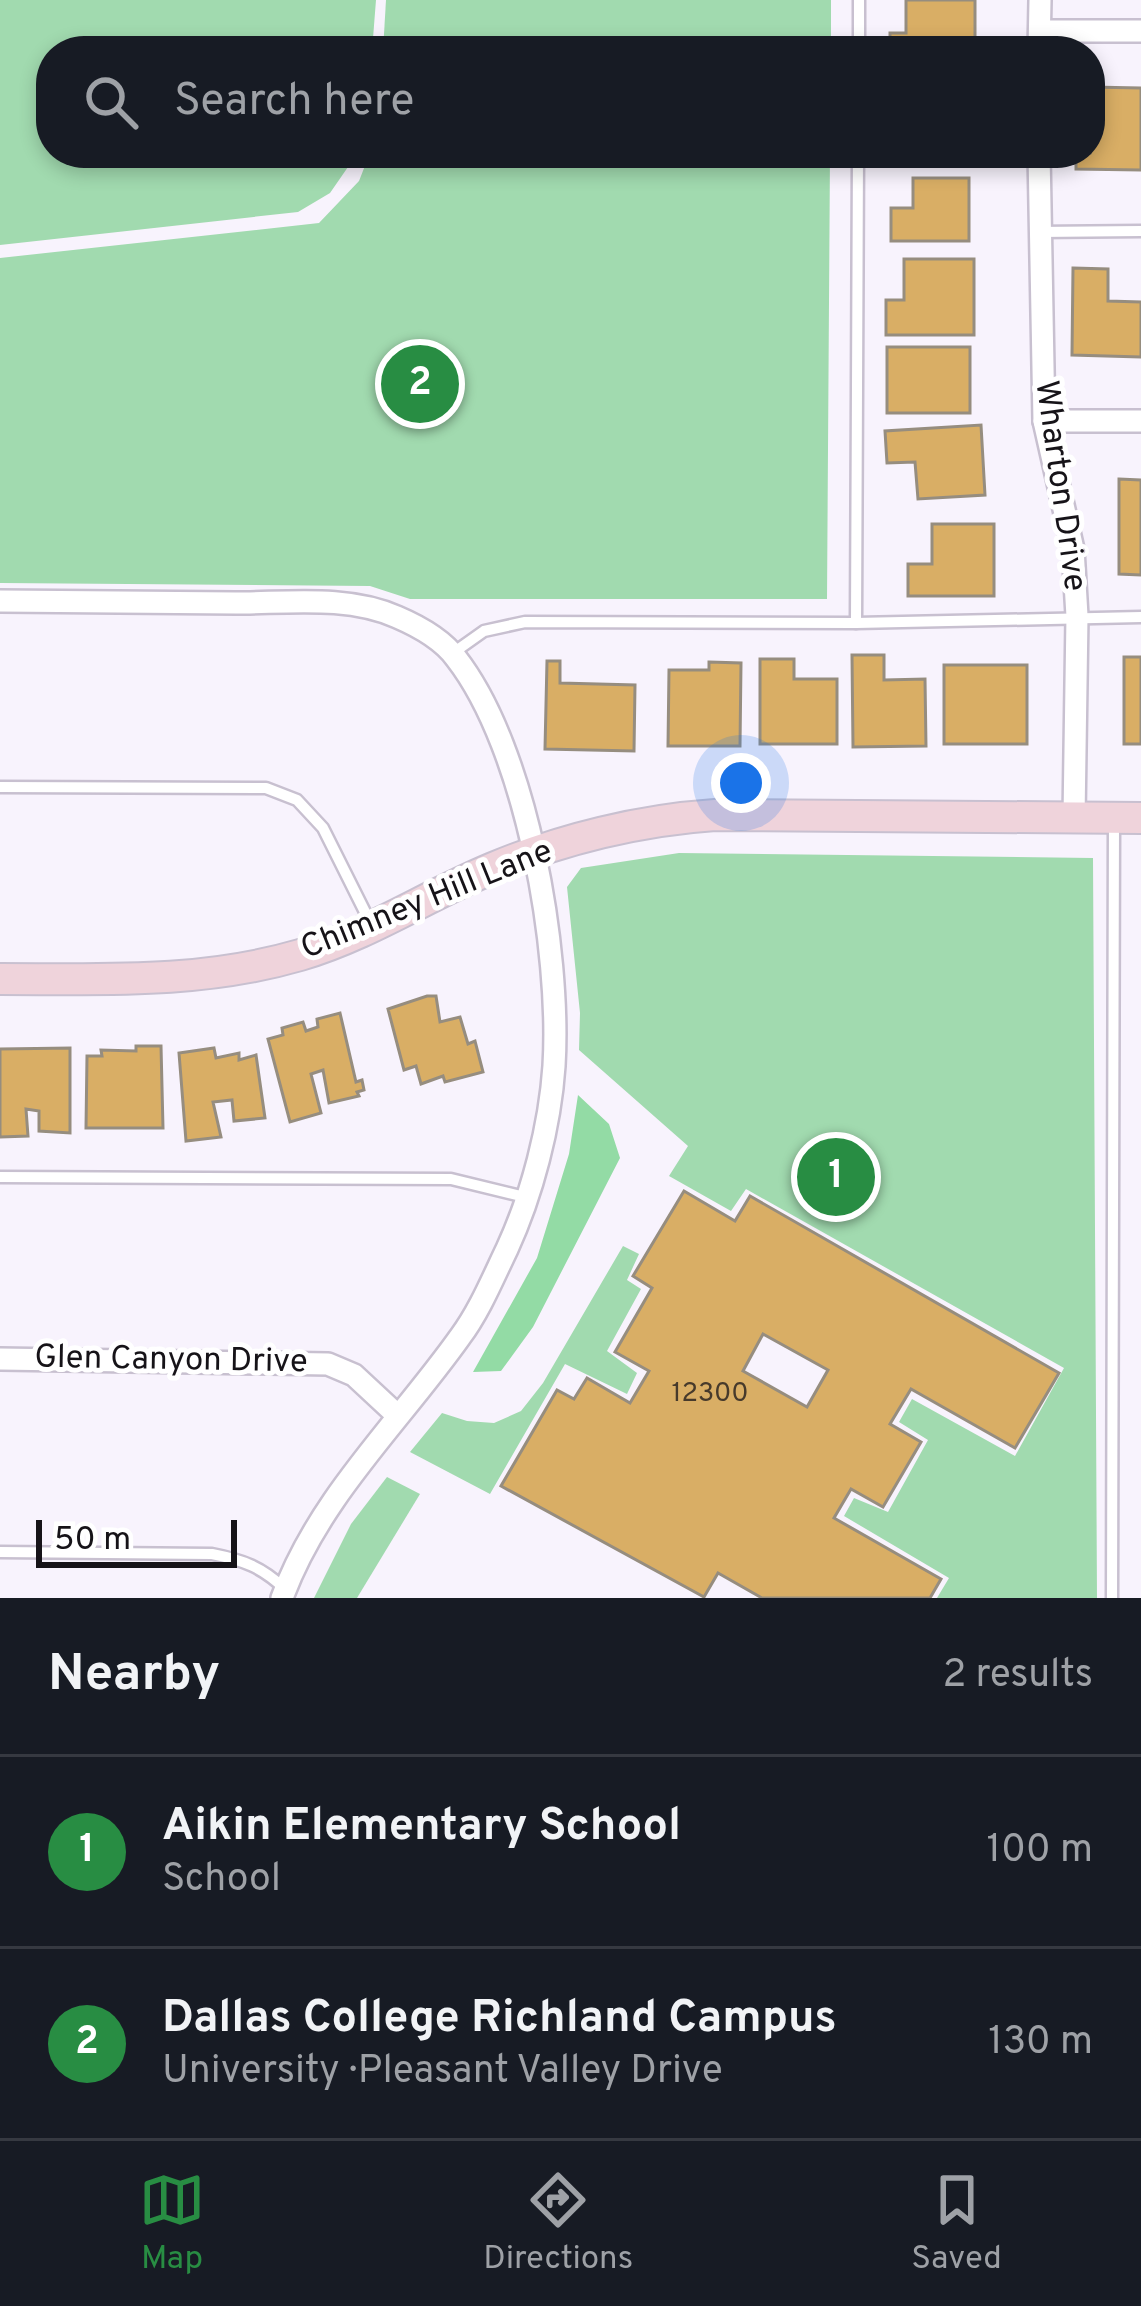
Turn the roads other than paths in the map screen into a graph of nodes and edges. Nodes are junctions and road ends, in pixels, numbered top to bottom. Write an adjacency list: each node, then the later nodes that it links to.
1 (859, 0): 4 (lane)
2 (1040, 0): 5 (street)
3 (1141, 31): 6 (street)
4 (859, 36)
5 (1040, 36)
6 (1090, 36)
7 (858, 168): 16 (lane)
8 (1039, 168): 10 (street, Wharton Drive)
9 (1141, 231): 10 (lane)
10 (1038, 232): 12 (street, Wharton Drive)
11 (1141, 421): 12 (street)
12 (1044, 422): 14 (street, Wharton Drive)
13 (0, 602): 17 (street)
14 (1077, 616): 15 (lane); 16 (lane); 19 (street, Wharton Drive)
15 (1141, 616)
16 (856, 622): 17 (lane)
17 (453, 653): 21 (street)
18 (0, 787): 22 (lane)
19 (1074, 818): 20 (street, Chimney Hill Lane); 21 (street, Chimney Hill Lane)
20 (1128, 818): 30 (lane)
21 (533, 855): 22 (street, Chimney Hill Lane); 25 (street)
22 (373, 927): 23 (street, Chimney Hill Lane)
23 (0, 979)
24 (0, 1177): 25 (lane)
25 (526, 1197): 27 (street)
26 (0, 1359): 27 (street, Glen Canyon Drive)
27 (397, 1414): 29 (street)
28 (0, 1552): 29 (lane)
29 (284, 1593)
30 (1112, 1598)

